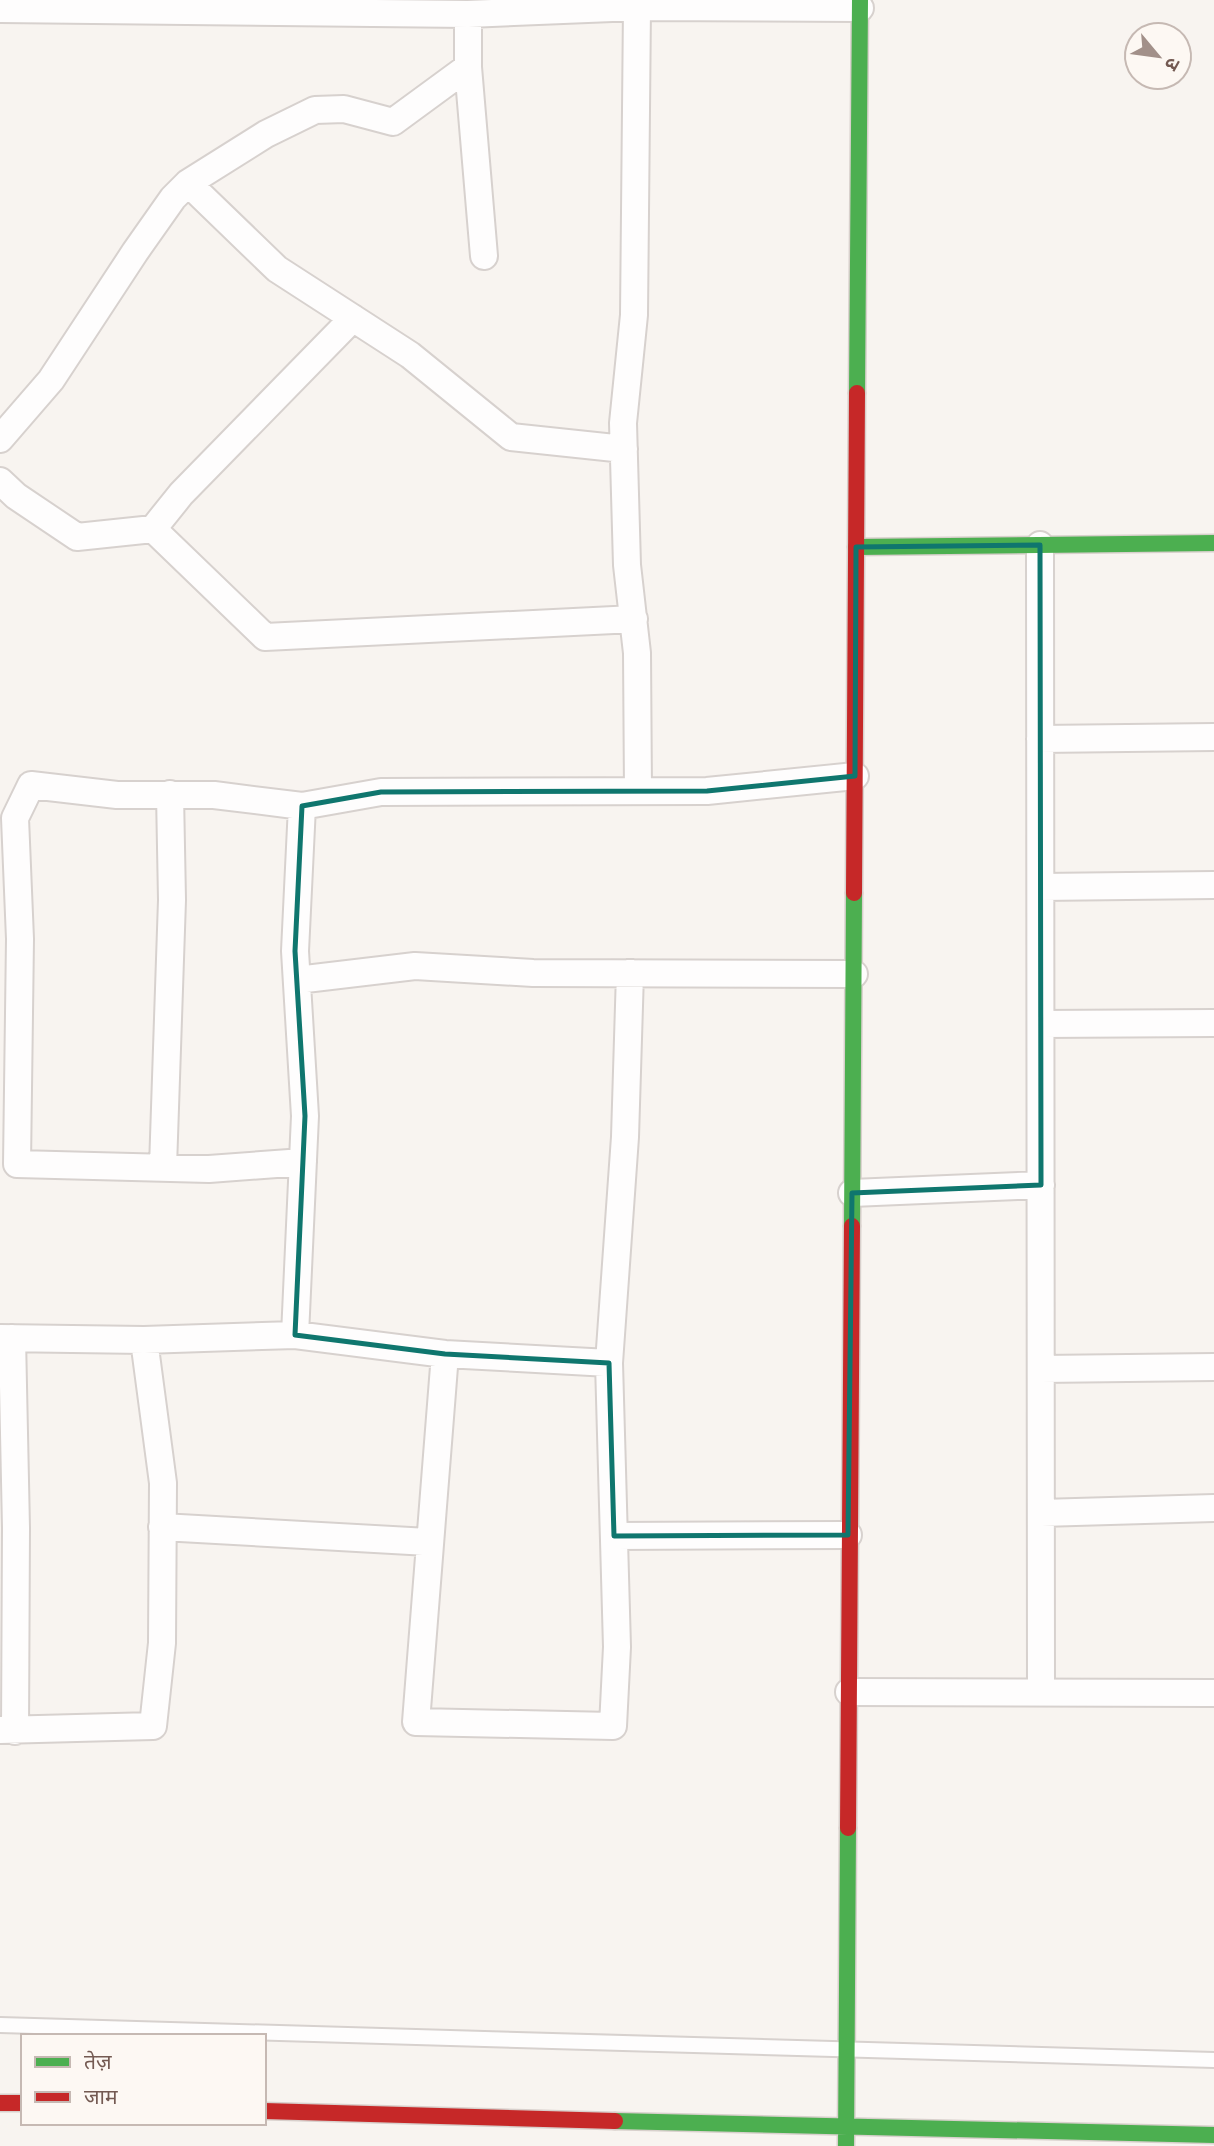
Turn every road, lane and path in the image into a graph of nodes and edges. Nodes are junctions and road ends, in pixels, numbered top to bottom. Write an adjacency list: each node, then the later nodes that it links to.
1 (860, 4): 2 (street); 15 (street)
2 (637, 7): 4 (street); 10 (street)
3 (0, 9): 4 (street)
4 (468, 14): 5 (street)
5 (468, 67): 6 (street); 7 (street)
6 (188, 183): 8 (street); 9 (street)
7 (484, 256)
8 (353, 318): 10 (street); 12 (street)
9 (0, 439)
10 (624, 449): 16 (street)
11 (0, 481): 12 (street)
12 (153, 529): 16 (street)
13 (1214, 543): 14 (street)
14 (1040, 545): 15 (street); 18 (street)
15 (856, 547): 19 (street)
16 (634, 619): 20 (street)
17 (1214, 737): 18 (street)
18 (1040, 739): 24 (street)
19 (855, 776): 20 (street); 26 (street)
20 (638, 790): 22 (street)
21 (170, 794): 22 (street); 31 (street); 32 (street)
22 (302, 806): 27 (street)
23 (1214, 885): 24 (street)
24 (1041, 887): 29 (street)
25 (630, 973): 26 (street); 27 (street); 39 (street)
26 (854, 974): 34 (street)
27 (297, 980): 30 (street)
28 (1214, 1023): 29 (street)
29 (1041, 1024): 33 (street)
30 (303, 1162): 32 (street); 35 (street)
31 (8, 1164): 32 (street)
32 (163, 1167)
33 (1041, 1185): 34 (street); 41 (street)
34 (852, 1193): 45 (street)
35 (295, 1335): 37 (street); 38 (street)
36 (6, 1338): 37 (street); 51 (street)
37 (144, 1340): 44 (street)
38 (444, 1354): 39 (street); 47 (street)
39 (609, 1363): 46 (street)
40 (1214, 1367): 41 (street)
41 (1041, 1369): 43 (street)
42 (1214, 1508): 43 (street)
43 (1041, 1513): 49 (street)
44 (162, 1527): 47 (street); 51 (street)
45 (848, 1535): 46 (street); 48 (street)
46 (614, 1536): 47 (street)
47 (428, 1542)
48 (849, 1692): 49 (street); 53 (street)
49 (1041, 1692): 50 (street)
50 (1214, 1693)
51 (7, 1731)
52 (0, 2025): 53 (lane)
53 (847, 2050): 54 (lane); 58 (street)
54 (1214, 2060)
55 (0, 2103): 56 (street)
56 (21, 2103)
57 (266, 2111): 58 (street)
58 (846, 2128): 59 (street); 60 (street)
59 (1214, 2135)
60 (846, 2146)

